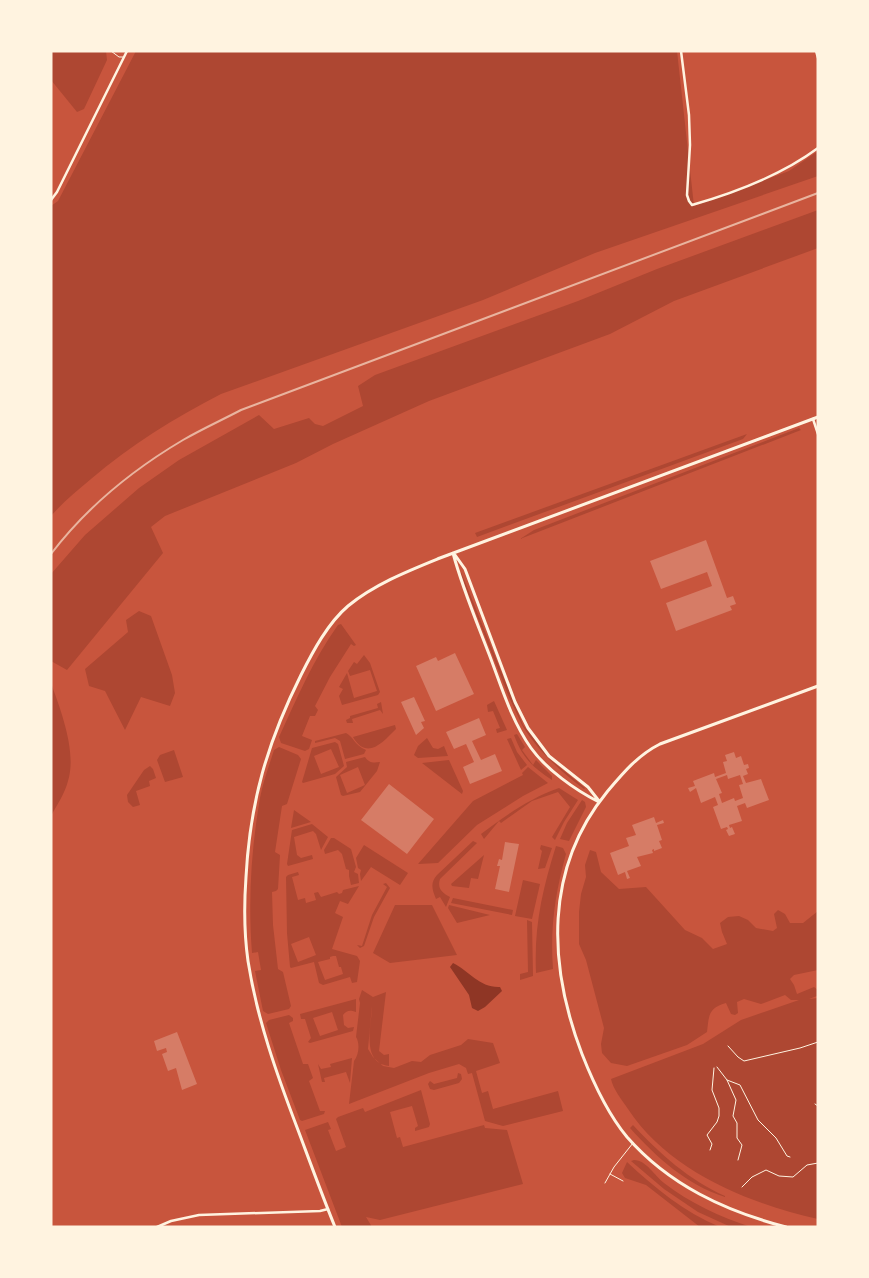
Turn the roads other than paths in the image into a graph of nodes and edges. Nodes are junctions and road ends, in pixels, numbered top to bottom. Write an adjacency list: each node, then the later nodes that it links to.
1 (111, 51): 4 (lane)
2 (681, 51): 6 (street)
3 (816, 51): 5 (street)
4 (126, 53): 7 (street)
5 (818, 58)
6 (818, 148)
7 (51, 200)
8 (818, 417): 9 (main road)
9 (812, 419): 10 (street); 11 (main road)
10 (818, 434)
11 (453, 553): 13 (main road); 13 (main road); 18 (main road)
12 (818, 686): 13 (main road)
13 (599, 802): 14 (main road)
14 (633, 1143): 15 (lane); 19 (main road)
15 (610, 1174): 16 (lane); 17 (lane)
16 (623, 1181)
17 (605, 1183)
18 (328, 1209): 20 (street); 21 (main road)
19 (768, 1222): 22 (main road); 23 (main road)
20 (157, 1227)
21 (335, 1227)
22 (772, 1227)
23 (786, 1227)

